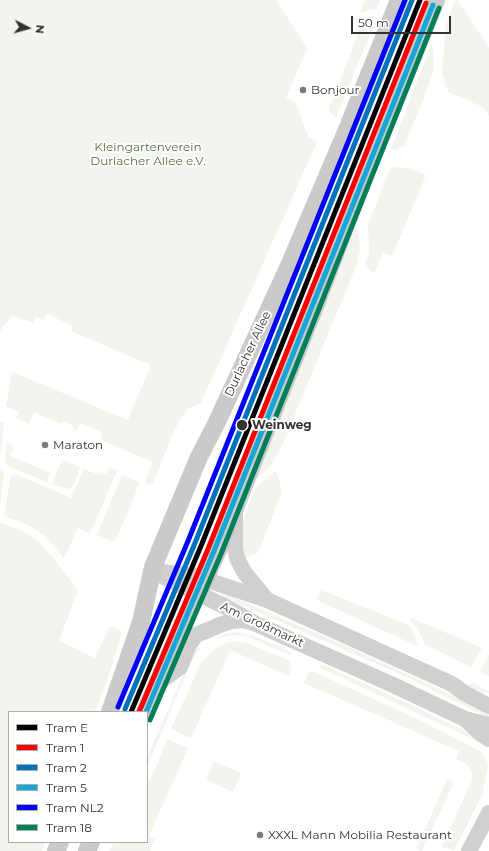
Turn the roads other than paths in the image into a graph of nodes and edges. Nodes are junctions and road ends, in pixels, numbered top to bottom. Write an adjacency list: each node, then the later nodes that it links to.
1 (399, 0): 4 (main road, Durlacher Allee)
2 (436, 0): 3 (main road)
3 (236, 505): 5 (main road); 6 (main road)
4 (152, 571): 5 (main road, Am Großmarkt); 11 (main road, Durlacher Allee)
5 (202, 586): 6 (main road, Am Großmarkt); 7 (main road, Am Großmarkt); 8 (main road)
6 (267, 600): 9 (main road, Am Großmarkt)
7 (256, 624): 8 (main road); 13 (main road, Am Großmarkt)
8 (157, 684): 12 (main road)
9 (481, 699): 10 (main road, Am Großmarkt)
10 (489, 706)
11 (110, 711)
12 (145, 711)
13 (464, 719): 14 (main road, Am Großmarkt); 15 (main road)
14 (489, 725)
15 (489, 739)
16 (489, 813): 17 (main road)
17 (469, 851)

